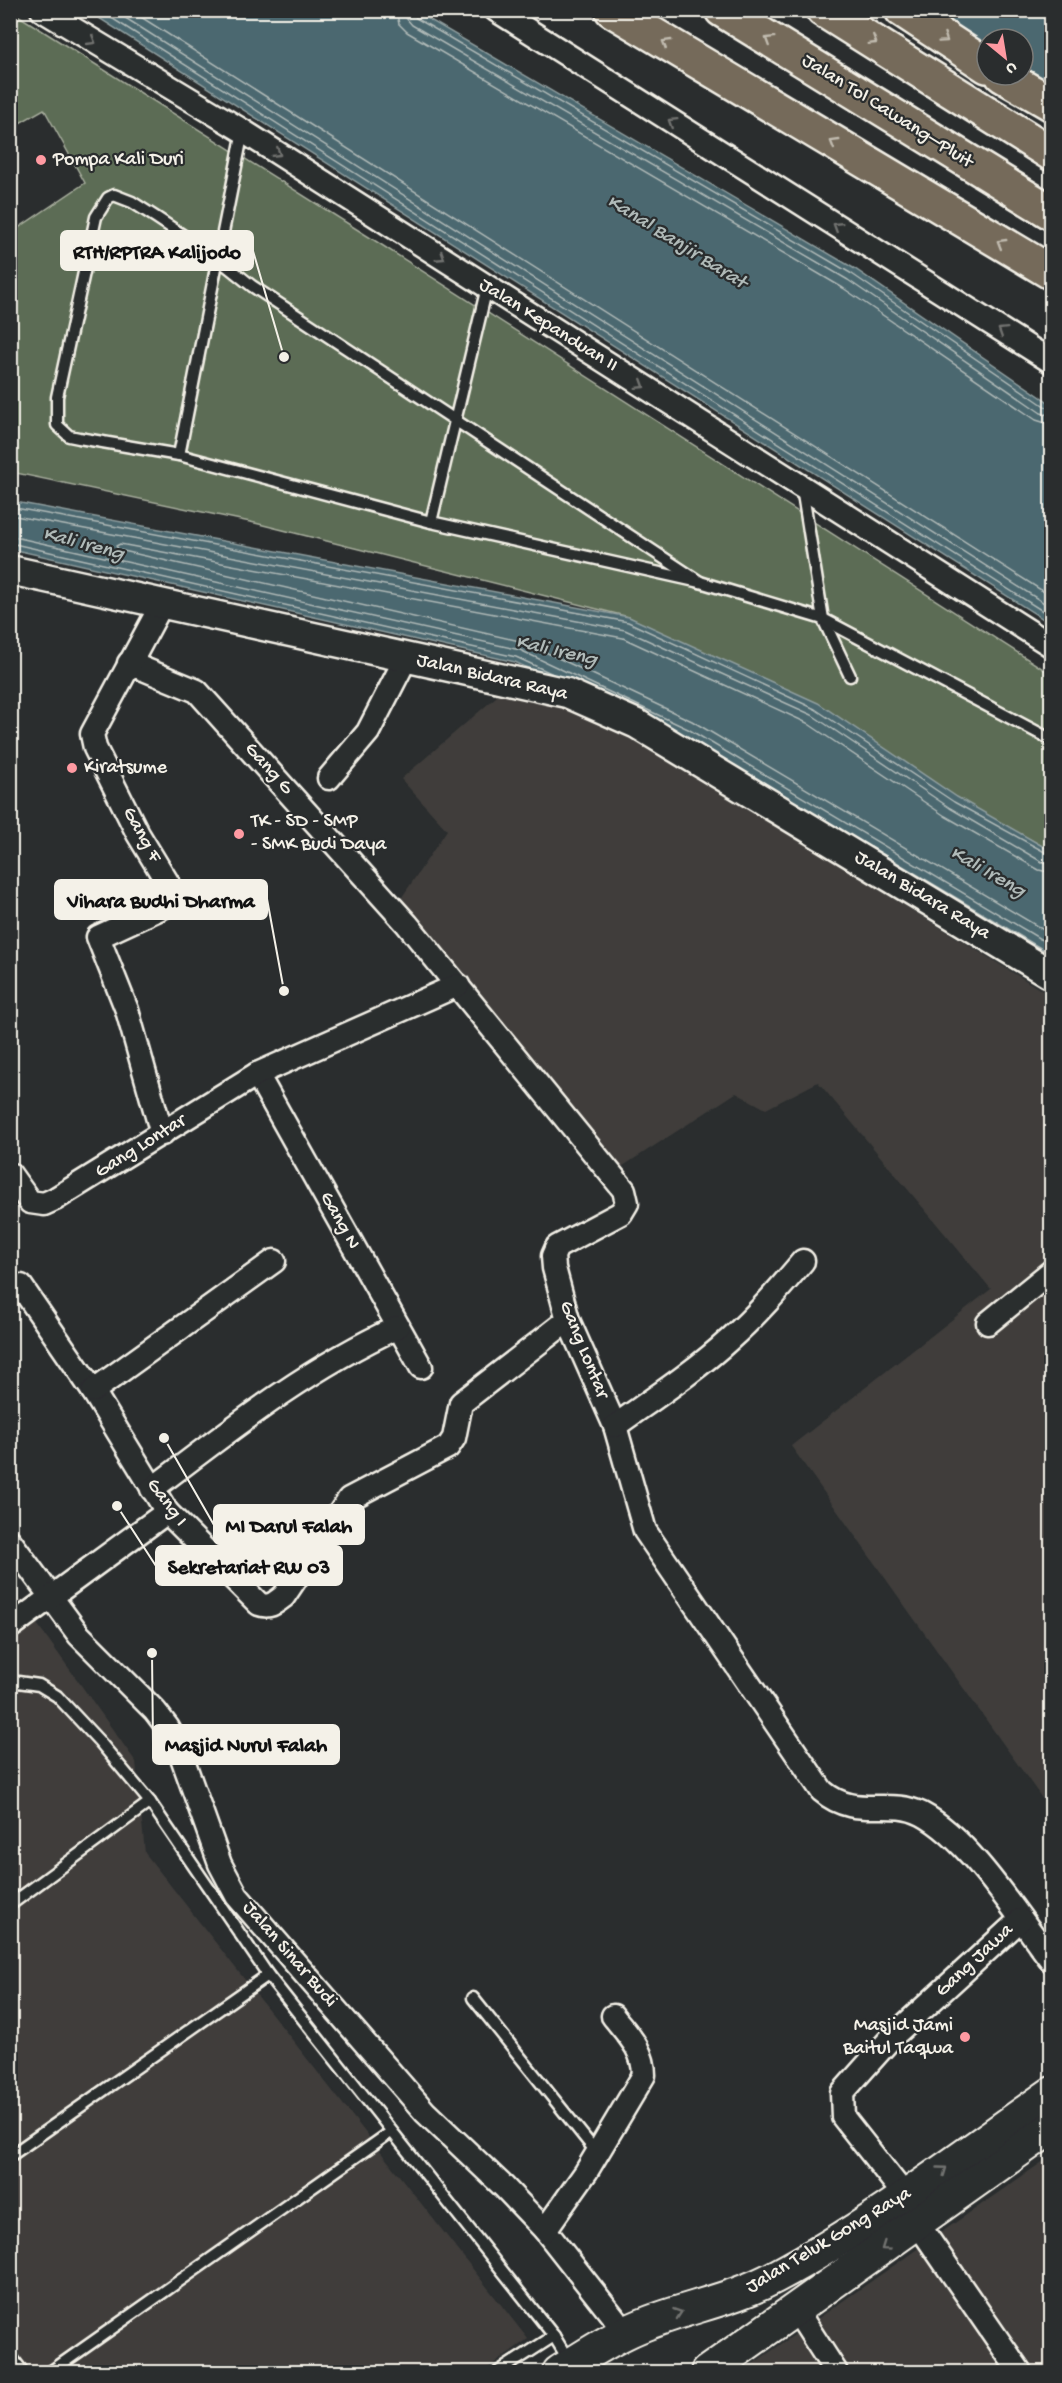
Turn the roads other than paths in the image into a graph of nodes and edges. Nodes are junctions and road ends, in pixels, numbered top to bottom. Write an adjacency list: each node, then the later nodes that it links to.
1 (42, 10): 10 (street, Jalan Kepanduan II, one-way to 10)
2 (496, 10): 16 (street, one-way to 2)
3 (722, 10): 12 (highway, Jalan Tol Cawang–Pluit, one-way to 3)
4 (823, 10): 11 (highway, one-way to 11)
5 (902, 10): 7 (highway, one-way to 7)
6 (614, 12): 14 (highway, one-way to 6)
7 (975, 58)
8 (1023, 87): 9 (highway)
9 (1052, 104)
10 (243, 131): 13 (lane); 15 (street, Jalan Kepanduan II, one-way to 15)
11 (1052, 154)
12 (1052, 213)
13 (217, 258): 17 (lane); 18 (lane); 18 (lane)
14 (1052, 273)
15 (487, 287): 17 (lane); 19 (street, Jalan Kepanduan II, one-way to 19)
16 (1052, 362)
17 (454, 418): 20 (lane); 22 (lane)
18 (179, 455): 20 (lane)
19 (802, 487): 24 (lane); 25 (street, Jalan Kepanduan II)
20 (431, 522): 22 (lane)
21 (10, 570): 23 (street, Jalan Bidara Raya)
22 (700, 582): 24 (lane)
23 (163, 602): 26 (street, Jalan Bidara Raya); 27 (street, Gang F)
24 (823, 619): 28 (lane); 29 (lane)
25 (1052, 646)
26 (406, 658): 30 (street); 31 (street, Jalan Bidara Raya)
27 (129, 663): 32 (street, Gang G); 34 (street, Gang F)
28 (850, 676)
29 (1052, 740)
30 (329, 778)
31 (1052, 975)
32 (458, 985): 33 (street, Gang Lontar); 40 (street, Gang Lontar)
33 (257, 1074): 34 (street, Gang Lontar); 42 (street, Gang N)
34 (162, 1134): 35 (street, Gang Lontar)
35 (10, 1173)
36 (274, 1261): 44 (street)
37 (803, 1261): 45 (street)
38 (1052, 1271): 41 (street)
39 (21, 1286): 44 (street, Gang I)
40 (568, 1320): 45 (street, Gang Lontar); 47 (street, Gang I)
41 (988, 1323)
42 (398, 1327): 43 (street, Gang N); 46 (street)
43 (421, 1367)
44 (93, 1391): 46 (street, Gang I)
45 (615, 1426): 54 (street, Gang Lontar)
46 (152, 1489): 47 (street, Gang I)
47 (167, 1512): 49 (street)
48 (10, 1541): 49 (street, Jalan Sinar Budi)
49 (51, 1599): 50 (street); 65 (street, Jalan Sinar Budi)
50 (10, 1626)
51 (10, 1685): 52 (lane)
52 (150, 1802): 53 (lane); 56 (lane)
53 (10, 1905)
54 (1020, 1920): 55 (street, Gang Lontar); 64 (street, Gang Jawa)
55 (1052, 1961)
56 (268, 1975): 61 (lane); 63 (lane)
57 (473, 1998): 62 (lane)
58 (613, 2016): 62 (street)
59 (1052, 2093): 64 (main road, Jalan Teluk Gong Raya, one-way to 59)
60 (1052, 2127): 64 (main road, Jalan Teluk Gong Raya)
61 (391, 2132): 69 (lane); 75 (lane)
62 (597, 2153): 65 (street)
63 (10, 2156)
64 (912, 2210): 66 (main road, Jalan Teluk Gong Raya); 67 (main road, Jalan Teluk Gong Raya, one-way to 67); 78 (street, Gang Jawa)
65 (545, 2230): 68 (street, Jalan Sinar Budi)
66 (732, 2297): 68 (main road, Jalan Teluk Gong Raya, one-way to 66); 70 (main road)
67 (796, 2310): 70 (main road, Jalan Teluk Gong Raya); 77 (street)
68 (626, 2332): 72 (main road, Jalan Teluk Gong Raya)
69 (554, 2336): 72 (lane); 76 (lane)
70 (757, 2338): 73 (main road, Jalan Teluk Gong Raya)
71 (10, 2355): 74 (lane)
72 (565, 2368)
73 (716, 2370)
74 (23, 2373)
75 (50, 2373)
76 (498, 2373)
77 (836, 2373)
78 (1020, 2373)

